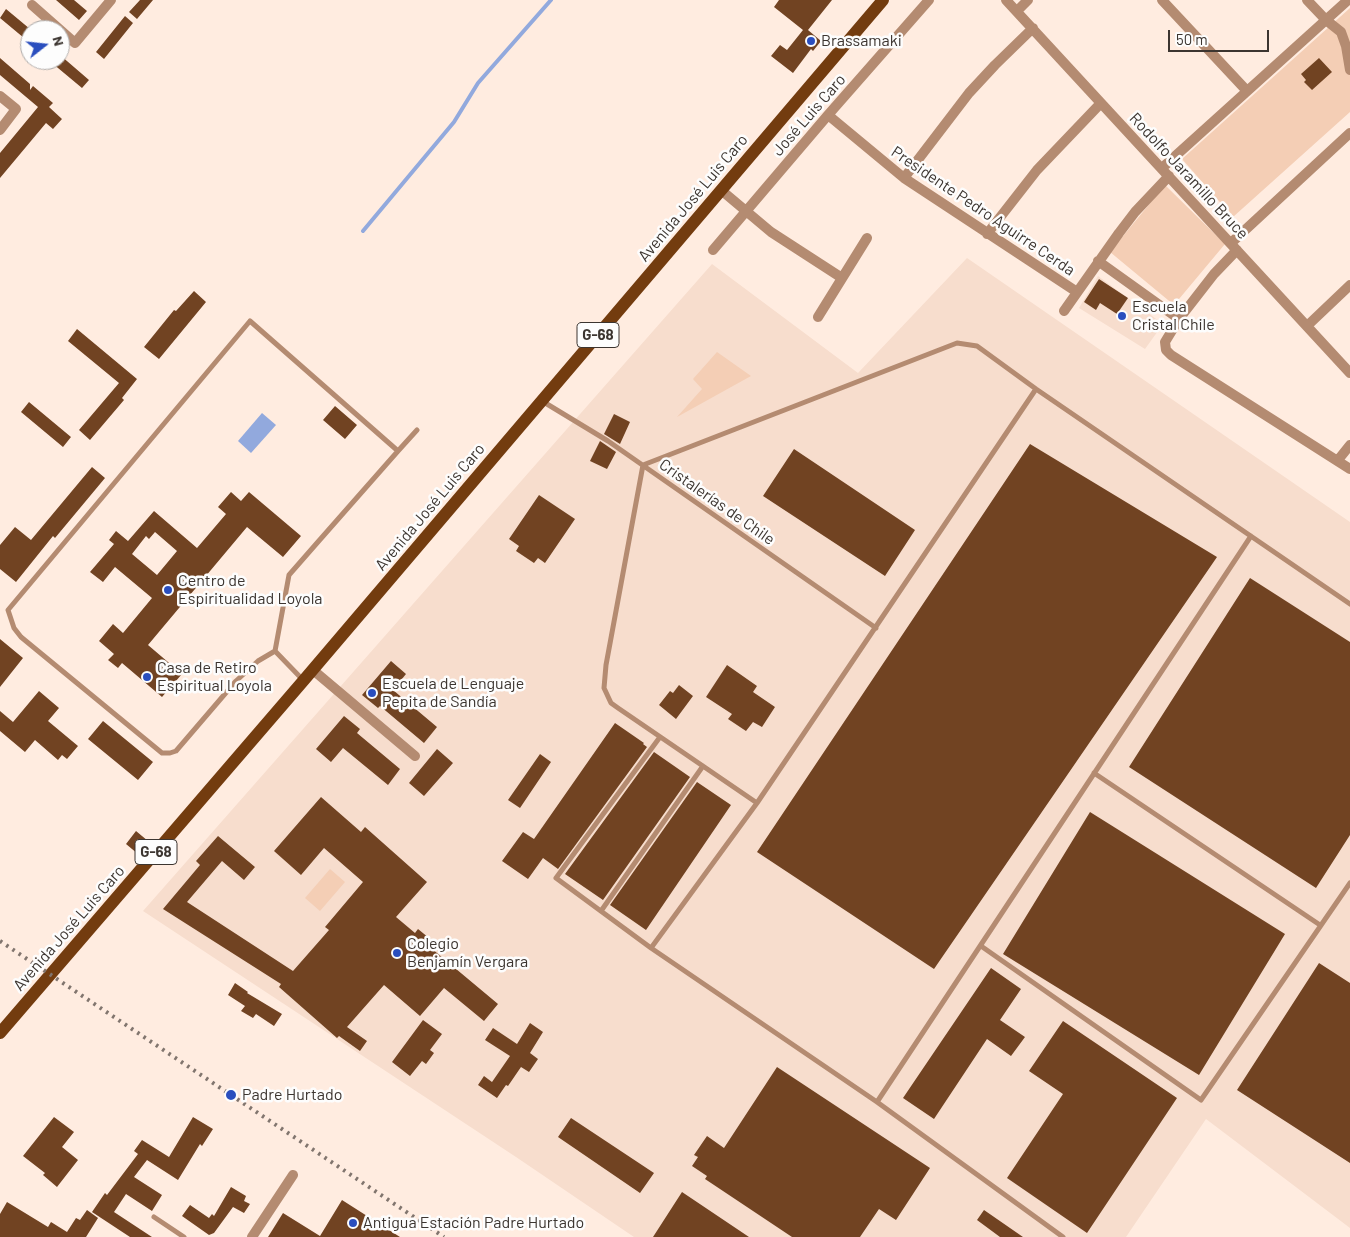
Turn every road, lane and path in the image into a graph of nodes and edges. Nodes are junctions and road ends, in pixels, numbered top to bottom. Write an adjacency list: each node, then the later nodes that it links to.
1 (110, 0): 9 (street)
2 (883, 0): 22 (main road, Avenida José Luis Caro / G-68)
3 (929, 0): 17 (street, José Luis Caro)
4 (1006, 0): 10 (street, Rodolfo Jaramillo Bruce)
5 (1028, 0): 10 (street)
6 (1162, 0): 14 (street)
7 (1307, 0): 11 (street)
8 (1348, 0): 11 (street)
9 (32, 5)
10 (1016, 11): 12 (street, Rodolfo Jaramillo Bruce)
11 (1326, 20): 13 (street); 14 (street)
12 (1033, 28): 16 (street, Rodolfo Jaramillo Bruce); 21 (street)
13 (1350, 70)
14 (1247, 92): 20 (street)
15 (0, 96): 18 (street)
16 (1101, 103): 20 (street, Rodolfo Jaramillo Bruce); 24 (street)
17 (828, 115): 21 (street, Presidente Pedro Aguirre Cerda); 23 (street, José Luis Caro)
18 (0, 130)
19 (1350, 133): 26 (street)
20 (1165, 172): 26 (street, Rodolfo Jaramillo Bruce); 28 (street)
21 (904, 178): 24 (street, Presidente Pedro Aguirre Cerda)
22 (721, 190): 23 (street); 38 (main road, Avenida José Luis Caro / G-68)
23 (746, 210): 27 (street, José Luis Caro); 29 (street)
24 (987, 234): 31 (street, Presidente Pedro Aguirre Cerda)
25 (867, 238): 29 (street)
26 (1234, 247): 34 (street); 35 (street, Rodolfo Jaramillo Bruce)
27 (713, 250)
28 (1098, 261): 31 (street); 34 (street, Presidente Pedro Aguirre Cerda)
29 (842, 278): 33 (street)
30 (1350, 285): 35 (street)
31 (1077, 292): 32 (street)
32 (1064, 311)
33 (818, 317)
34 (1179, 319): 42 (street)
35 (1307, 326): 36 (street, Rodolfo Jaramillo Bruce)
36 (1350, 373)
37 (1036, 389): 43 (lane); 45 (lane); 47 (lane)
38 (541, 401): 43 (lane, Cristalerías de Chile); 49 (main road, Avenida José Luis Caro / G-68)
39 (416, 430): 41 (lane)
40 (1350, 445): 42 (street)
41 (398, 451): 48 (lane); 48 (lane)
42 (1338, 460): 44 (street)
43 (643, 465): 47 (lane, Cristalerías de Chile); 51 (lane)
44 (1350, 468)
45 (1251, 536): 46 (lane); 54 (lane)
46 (1350, 604)
47 (876, 628): 55 (lane)
48 (275, 651): 50 (lane)
49 (312, 670): 50 (main road, Avenida José Luis Caro / G-68); 52 (street)
50 (304, 680): 61 (main road, Avenida José Luis Caro / G-68)
51 (660, 737): 53 (lane); 57 (lane)
52 (415, 756)
53 (703, 766): 55 (lane); 57 (lane)
54 (1094, 773): 58 (lane); 59 (lane)
55 (757, 803): 60 (lane)
56 (1350, 883): 58 (lane)
57 (601, 911): 60 (lane)
58 (1320, 926): 59 (lane)
59 (981, 946): 62 (lane)
60 (651, 948): 62 (lane)
61 (0, 1033)
62 (877, 1102): 67 (lane)
63 (293, 1175): 66 (street)
64 (154, 1217): 65 (lane)
65 (184, 1237)
66 (252, 1237)
67 (1063, 1237)

